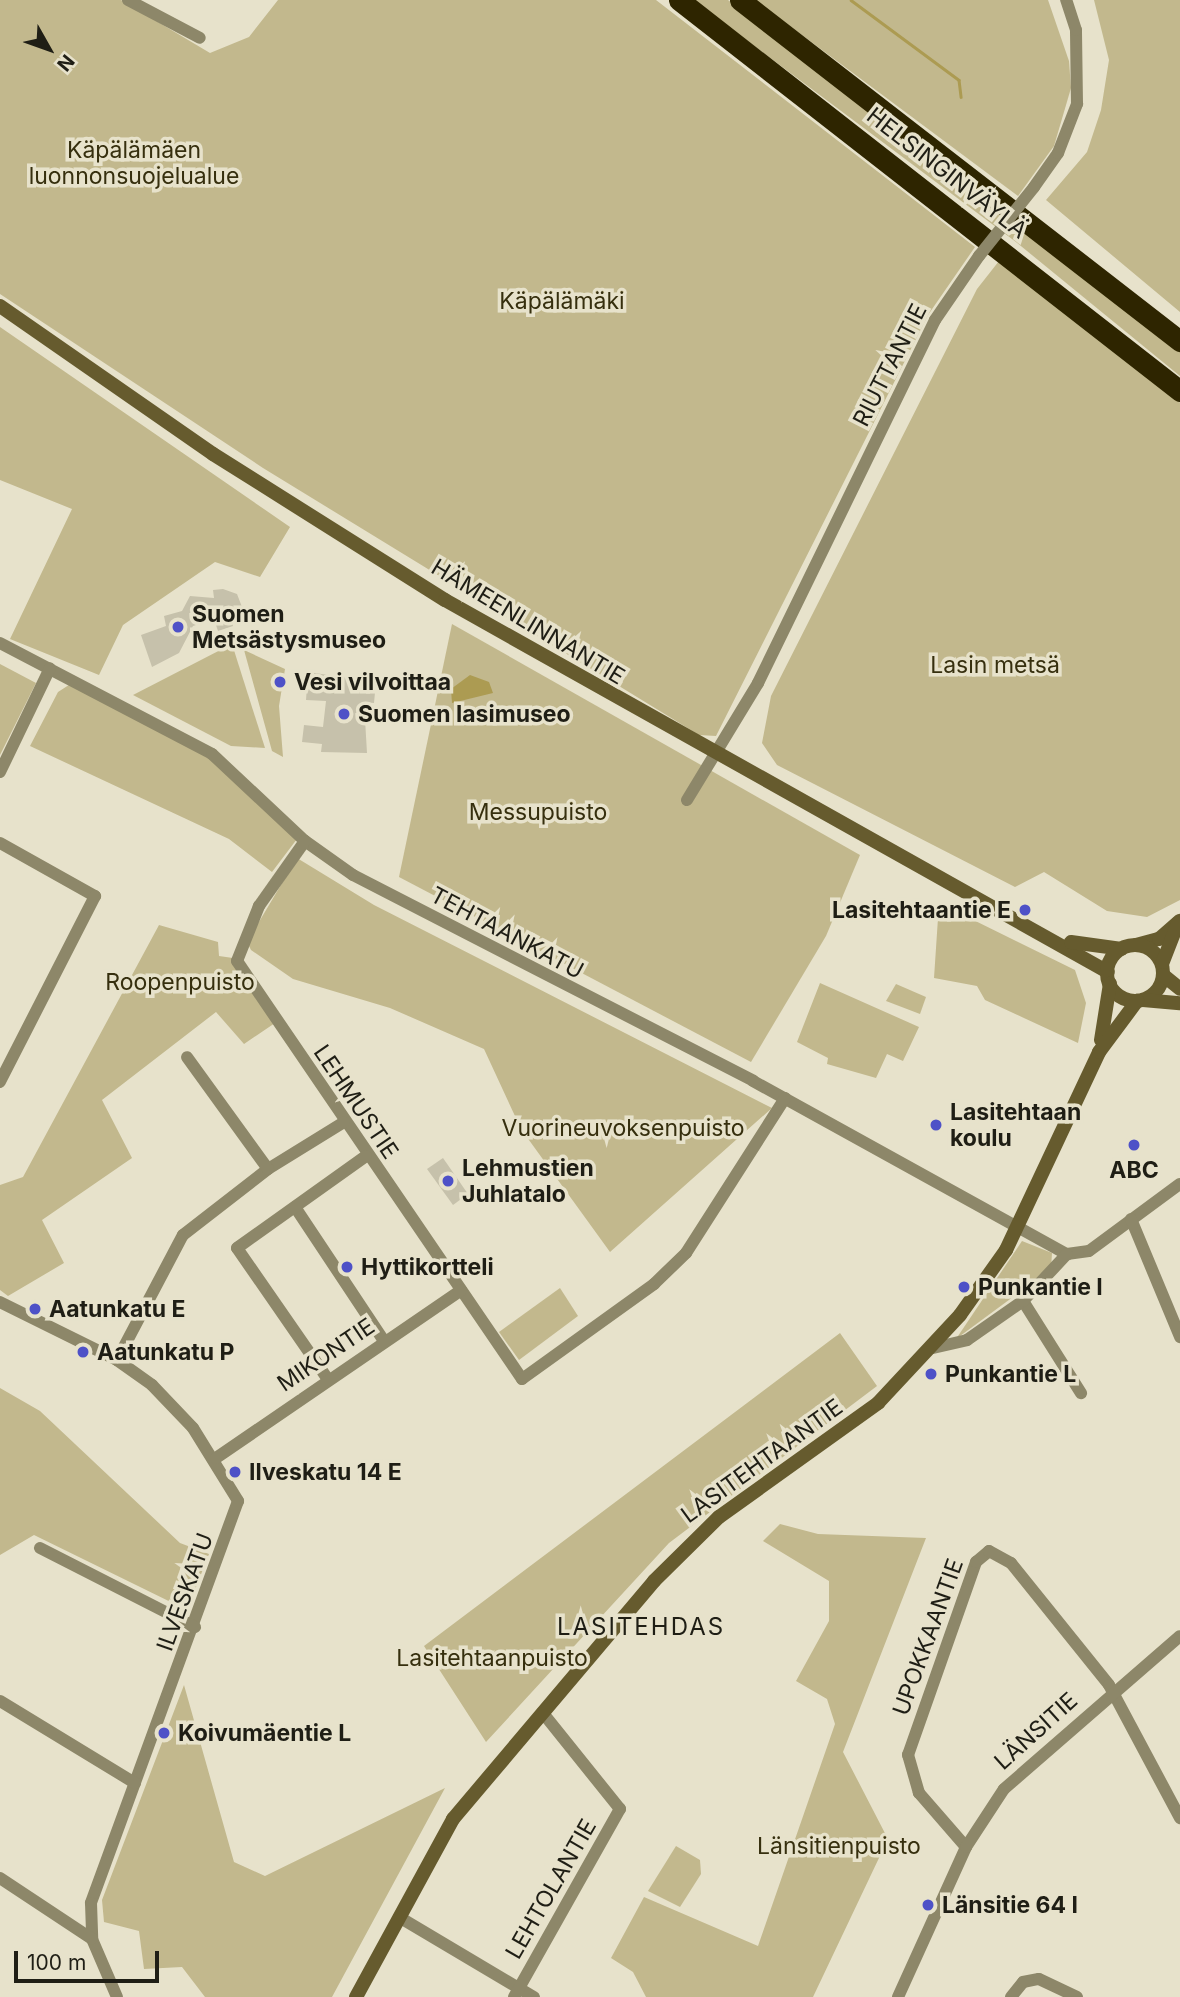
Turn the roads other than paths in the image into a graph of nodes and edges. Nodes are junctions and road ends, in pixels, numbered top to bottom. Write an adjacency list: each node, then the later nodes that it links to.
1 (128, 0): 5 (street)
2 (679, 0): 8 (highway, HELSINGINVÄYLÄ)
3 (740, 0): 7 (highway, HELSINGINVÄYLÄ)
4 (1066, 0): 11 (street, RIUTTANTIE, bridge)
5 (200, 38)
6 (0, 306): 11 (main road, HÄMEENLINNANTIE)
7 (1180, 341)
8 (1180, 391)
9 (0, 643): 10 (street, TEHTAANKATU)
10 (50, 668): 12 (street); 14 (street, TEHTAANKATU)
11 (717, 755): 13 (street, RIUTTANTIE); 17 (main road, HÄMEENLINNANTIE)
12 (0, 772)
13 (687, 800)
14 (305, 841): 27 (street, TEHTAANKATU); 28 (street, LEHMUSTIE)
15 (0, 843): 26 (street)
16 (1180, 922): 18 (main road); 19 (main road)
17 (1055, 939): 18 (main road, HÄMEENLINNANTIE); 20 (main road, HÄMEENLINNANTIE)
18 (1129, 947): 19 (main road); 20 (main road)
19 (1162, 970): 21 (main road); 22 (main road)
20 (1109, 978): 22 (main road); 24 (main road, LASITEHTAANTIE)
21 (1180, 989)
22 (1139, 1000): 23 (main road); 24 (main road, LASITEHTAANTIE)
23 (1180, 1003)
24 (1099, 1052): 34 (main road, LASITEHTAANTIE)
25 (187, 1057): 30 (street)
26 (0, 1082)
27 (785, 1098): 34 (street, TEHTAANKATU); 36 (street, LEHMUSTIE)
28 (344, 1122): 29 (street, LEHMUSTIE); 30 (street)
29 (366, 1156): 32 (street); 36 (street, LEHMUSTIE)
30 (268, 1168): 42 (street)
31 (1180, 1184): 33 (street)
32 (295, 1207): 40 (street); 43 (street)
33 (1131, 1219): 35 (street); 39 (street)
34 (1017, 1228): 35 (street, TEHTAANKATU); 41 (main road, LASITEHTAANTIE)
35 (1067, 1254): 37 (street)
36 (461, 1290): 40 (street, MIKONTIE)
37 (1023, 1300): 41 (street); 44 (street)
38 (0, 1302): 42 (street, ILVESKATU)
39 (1180, 1337)
40 (384, 1341): 43 (street, MIKONTIE)
41 (933, 1348): 51 (main road, LASITEHTAANTIE)
42 (117, 1360): 45 (street, ILVESKATU)
43 (327, 1378): 45 (street, MIKONTIE)
44 (1081, 1393)
45 (216, 1458): 47 (street, ILVESKATU)
46 (40, 1548): 47 (street)
47 (195, 1628): 52 (street, ILVESKATU)
48 (1180, 1636): 49 (street, LÄNSITIE)
49 (1114, 1691): 53 (street, UPOKKAANTIE); 54 (street, LÄNSITIE); 54 (street, UPOKKAANTIE)
50 (0, 1701): 52 (street)
51 (542, 1712): 56 (main road, LASITEHTAANTIE); 58 (street, LEHTOLANTIE)
52 (135, 1783): 57 (street, ILVESKATU)
53 (1180, 1818)
54 (966, 1847): 62 (street, LÄNSITIE)
55 (0, 1878): 57 (street)
56 (400, 1917): 58 (street, LEHTOLANTIE); 60 (main road, LASITEHTAANTIE)
57 (92, 1939): 59 (street, ILVESKATU)
58 (516, 1993): 61 (street, LEHTOLANTIE)
59 (117, 1997)
60 (356, 1997)
61 (534, 1997)
62 (898, 1997)
63 (1010, 1997): 64 (street)
64 (1077, 1997)

